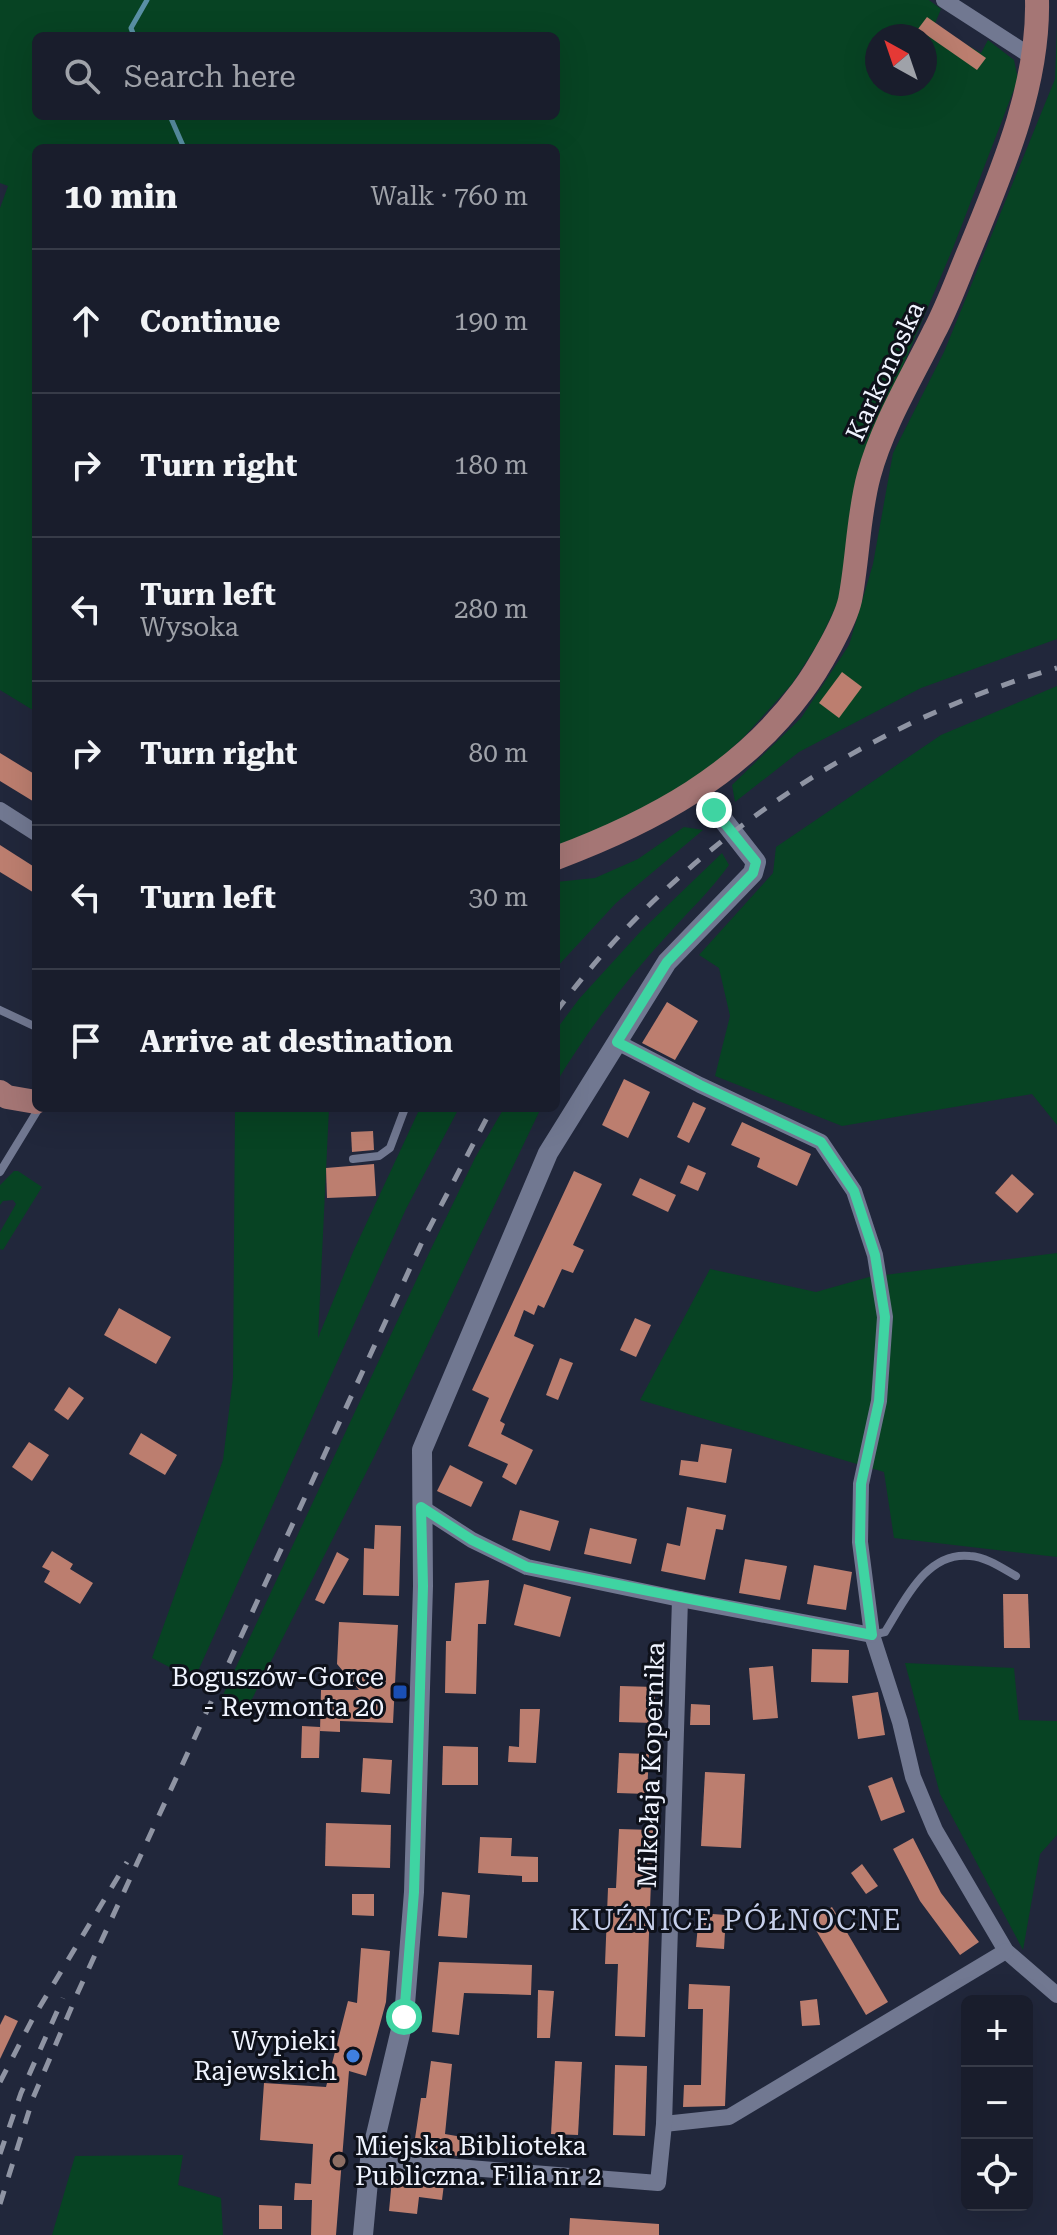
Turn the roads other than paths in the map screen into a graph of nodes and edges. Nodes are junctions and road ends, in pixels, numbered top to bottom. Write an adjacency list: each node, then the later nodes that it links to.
1 (944, 0): 3 (street)
2 (1037, 0): 3 (main road, Karkonoska)
3 (1034, 58): 4 (main road, Karkonoska)
4 (706, 783): 7 (main road, Karkonoska); 10 (street)
5 (0, 810): 6 (street)
6 (32, 830)
7 (560, 856)
8 (0, 1010): 9 (lane)
9 (32, 1025)
10 (617, 1042): 17 (street); 20 (street)
11 (0, 1092): 12 (main road)
12 (32, 1101)
13 (37, 1112): 16 (lane)
14 (404, 1112): 15 (lane)
15 (353, 1159)
16 (0, 1172)
17 (421, 1507): 19 (street); 24 (street)
18 (1016, 1576): 20 (lane)
19 (680, 1599): 20 (street); 23 (street, Mikołaja Kopernika)
20 (872, 1635): 21 (street)
21 (1006, 1951): 22 (street); 23 (street)
22 (1057, 1995)
23 (664, 2124): 24 (street, Mikołaja Kopernika)
24 (370, 2160): 25 (street)
25 (363, 2235)

